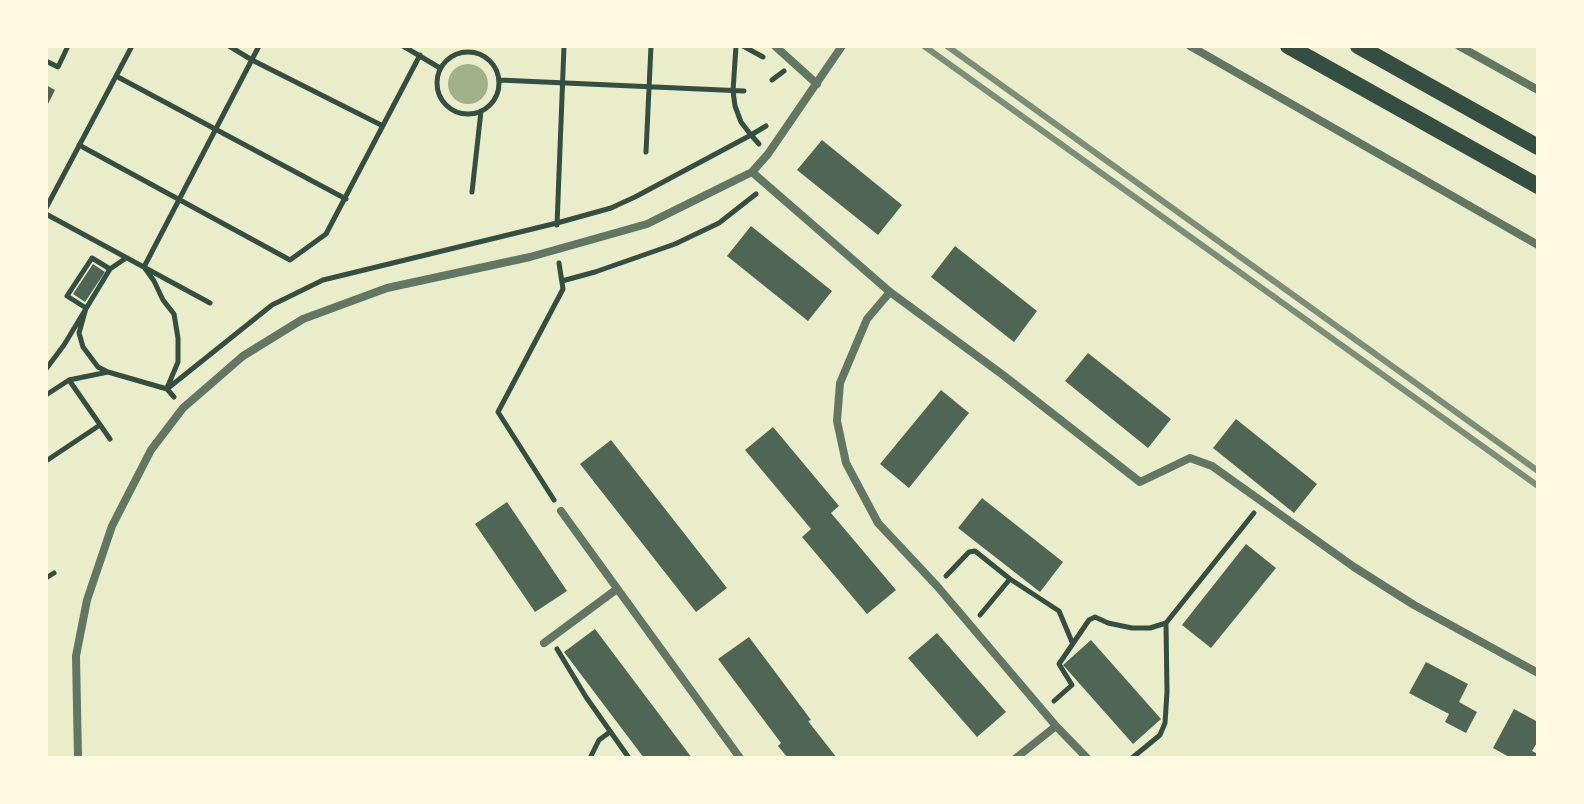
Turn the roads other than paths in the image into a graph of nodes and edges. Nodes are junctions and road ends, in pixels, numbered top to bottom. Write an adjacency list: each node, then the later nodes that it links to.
1 (775, 46): 7 (street)
2 (842, 46): 7 (street)
3 (1190, 46): 12 (street)
4 (1288, 46): 11 (main road)
5 (1358, 46): 9 (main road)
6 (1459, 46): 8 (street)
7 (817, 84): 10 (street)
8 (1538, 90)
9 (1538, 147)
10 (752, 172): 13 (street); 19 (street)
11 (1538, 186)
12 (1538, 245)
13 (890, 292): 17 (street); 18 (street)
14 (561, 511): 15 (street)
15 (617, 589): 16 (street); 20 (street)
16 (547, 640)
17 (1538, 673)
18 (1056, 726): 21 (street); 22 (street)
19 (78, 758)
20 (740, 758)
21 (1016, 758)
22 (1087, 758)

